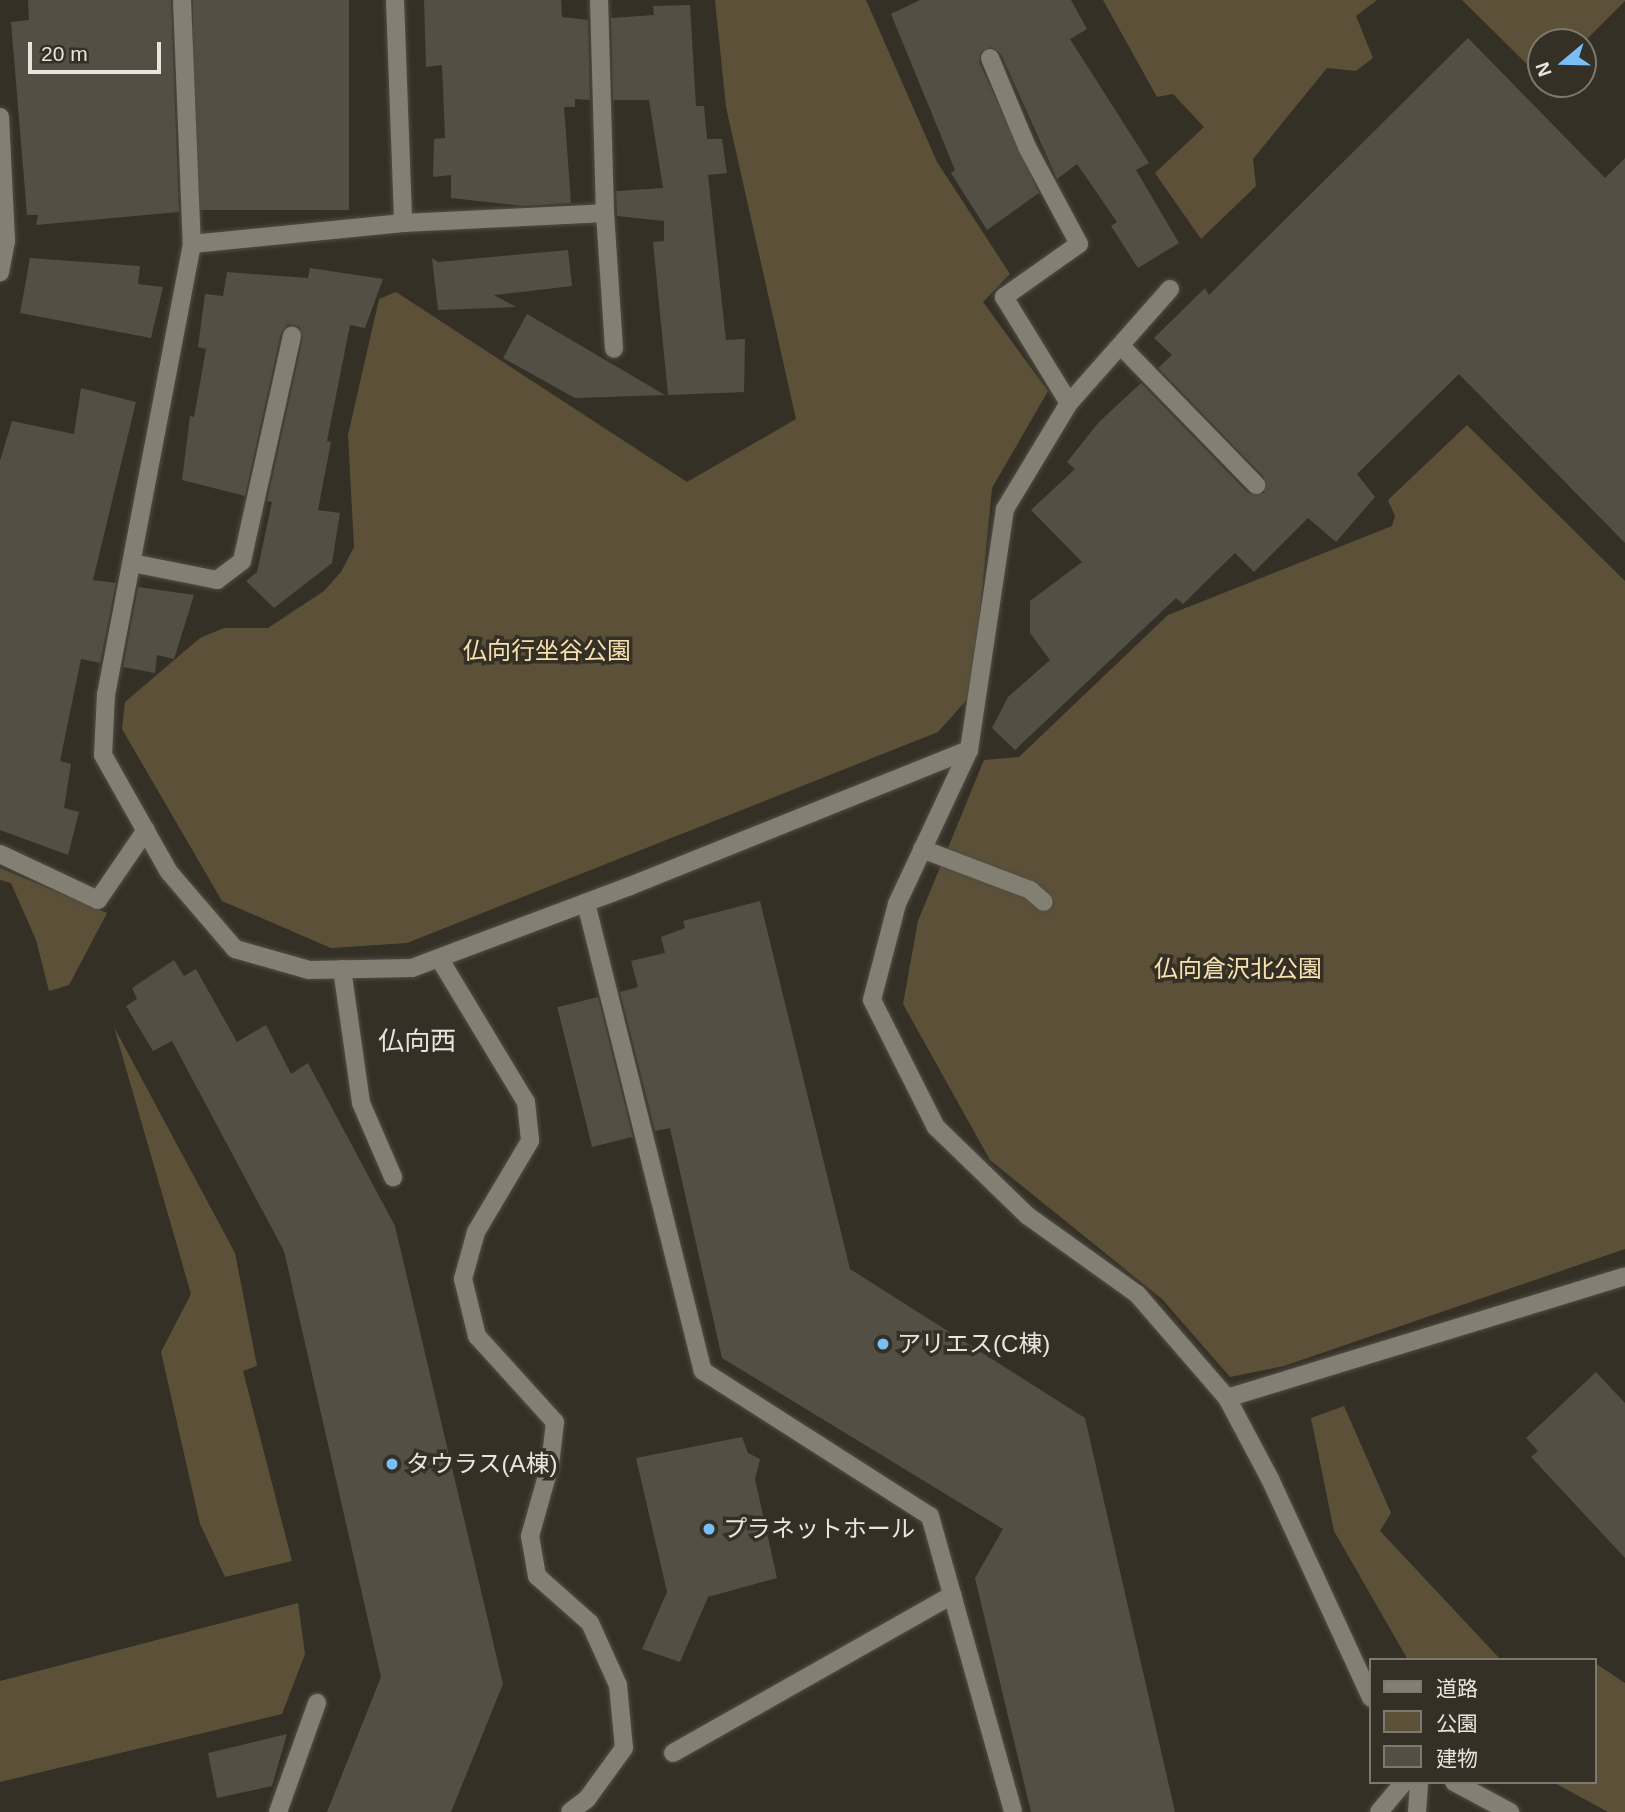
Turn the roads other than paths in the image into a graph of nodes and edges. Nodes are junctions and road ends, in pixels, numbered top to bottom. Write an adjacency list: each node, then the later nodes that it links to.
1 (182, 0): 8 (street)
2 (395, 0): 7 (street)
3 (599, 0): 6 (street)
4 (990, 58): 14 (street)
5 (0, 117): 9 (street)
6 (605, 213): 7 (street); 13 (street)
7 (403, 223): 8 (street)
8 (192, 244): 16 (street)
9 (0, 272)
10 (1170, 289): 12 (street)
11 (292, 335): 16 (street)
12 (1121, 346): 14 (street); 15 (street)
13 (614, 349)
14 (1069, 403): 17 (street)
15 (1256, 485)
16 (132, 563): 18 (street)
17 (969, 750): 19 (street); 22 (street)
18 (146, 830): 20 (street); 24 (street)
19 (922, 849): 21 (street); 27 (street)
20 (0, 854)
21 (1044, 902)
22 (586, 903): 23 (street); 28 (street)
23 (439, 958): 24 (street); 36 (street)
24 (342, 970): 25 (street)
25 (393, 1177)
26 (1625, 1276): 27 (street)
27 (1227, 1398): 29 (street)
28 (952, 1595): 31 (street); 37 (street)
29 (1370, 1696)
30 (317, 1703): 35 (street)
31 (673, 1753)
32 (1402, 1784): 38 (street)
33 (1419, 1784): 39 (street)
34 (1458, 1784): 40 (street)
35 (278, 1812)
36 (570, 1812)
37 (1013, 1812)
38 (1379, 1812)
39 (1417, 1812)
40 (1510, 1812)

